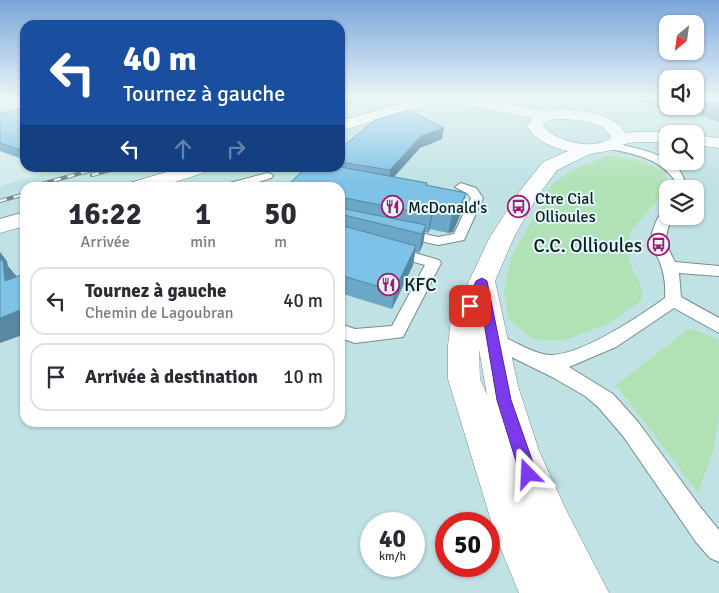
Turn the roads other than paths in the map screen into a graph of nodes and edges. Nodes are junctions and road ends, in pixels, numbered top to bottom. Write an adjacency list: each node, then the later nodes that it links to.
1 (546, 127): 9 (main road)
2 (548, 127): 8 (main road)
3 (601, 127): 5 (main road)
4 (659, 136): 5 (main road)
5 (614, 137): 8 (main road); 12 (lane)
6 (704, 141): 7 (main road)
7 (719, 143)
8 (589, 148): 9 (main road)
9 (550, 166): 23 (main road)
10 (187, 172): 13 (main road)
11 (266, 176): 14 (lane)
12 (680, 180)
13 (153, 182)
14 (246, 182)
15 (462, 187): 19 (lane)
16 (20, 220): 18 (main road)
17 (661, 225): 21 (lane)
18 (0, 226)
19 (394, 231)
20 (378, 248): 26 (lane)
21 (668, 267): 22 (lane); 24 (lane)
22 (719, 271)
23 (482, 281): 27 (main road); 30 (main road)
24 (673, 300): 25 (lane); 28 (lane)
25 (719, 326)
26 (345, 333)
27 (493, 340): 28 (lane); 31 (main road)
28 (543, 363): 29 (lane)
29 (719, 549)
30 (543, 593)
31 (584, 593)

